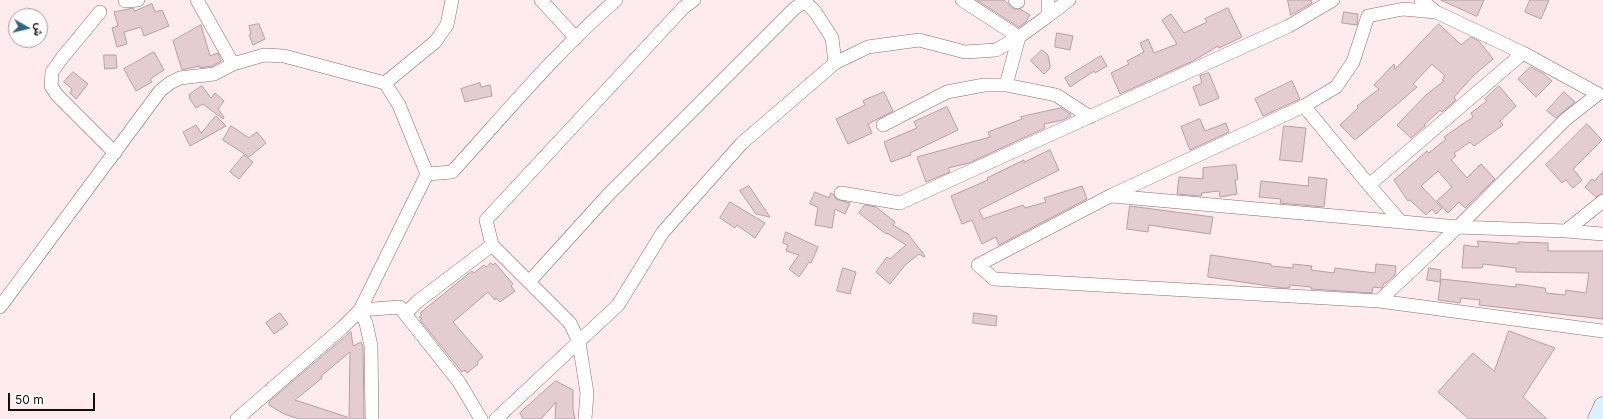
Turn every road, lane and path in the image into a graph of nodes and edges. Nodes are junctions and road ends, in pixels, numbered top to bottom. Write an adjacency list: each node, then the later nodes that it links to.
1 (197, 0): 19 (street)
2 (452, 0): 20 (street)
3 (541, 0): 16 (street)
4 (616, 0): 16 (street)
5 (694, 0): 36 (street)
6 (962, 0): 15 (street)
7 (1048, 0): 14 (street)
8 (1069, 0): 14 (street)
9 (1334, 0): 24 (street)
10 (1421, 0): 13 (street)
11 (799, 2): 18 (street); 37 (street)
12 (100, 12): 26 (street)
13 (1436, 12): 17 (street); 23 (street)
14 (1048, 16): 15 (street)
15 (1019, 37): 18 (street); 21 (street)
16 (576, 38): 27 (street)
17 (1523, 54): 22 (street); 28 (street)
18 (834, 63): 43 (street)
19 (233, 64): 20 (street); 26 (street)
20 (385, 83): 27 (street)
21 (1006, 85): 24 (street); 25 (street)
22 (1600, 94): 33 (street)
23 (1304, 106): 28 (street); 30 (street)
24 (1090, 117): 29 (street)
25 (883, 125)
26 (114, 152): 39 (street)
27 (427, 174): 40 (street)
28 (1369, 185): 32 (street)
29 (841, 193)
30 (1112, 196): 32 (street); 38 (street)
31 (1603, 201): 34 (street)
32 (1402, 222): 33 (street)
33 (1458, 227): 34 (street); 38 (street)
34 (1566, 230): 35 (street)
35 (1603, 234)
36 (492, 244): 37 (street); 41 (street)
37 (529, 282): 43 (street)
38 (1379, 301): 42 (street)
39 (0, 307)
40 (360, 310): 41 (street); 45 (street); 46 (street)
41 (404, 314): 47 (street)
42 (1603, 331)
43 (579, 342): 48 (street); 49 (street)
44 (1603, 406): 50 (main road)
45 (243, 417)
46 (372, 419)
47 (481, 419)
48 (496, 419)
49 (585, 419)
50 (1597, 419)

